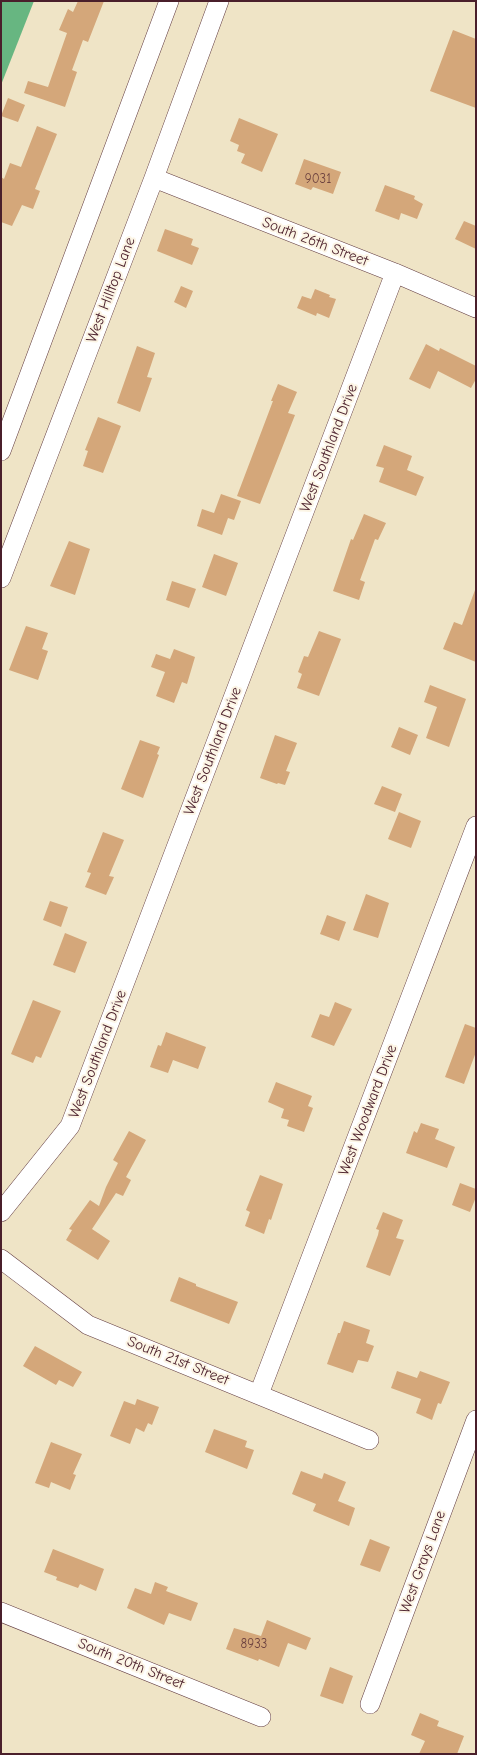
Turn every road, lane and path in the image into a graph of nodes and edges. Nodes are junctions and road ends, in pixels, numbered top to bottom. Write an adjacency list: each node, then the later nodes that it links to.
1 (169, 1): 6 (street)
2 (219, 1): 3 (street, West Hilltop Lane)
3 (154, 178): 4 (street, South 26th Street); 7 (street, West Hilltop Lane)
4 (395, 273): 5 (street, South 26th Street); 9 (street, West Southland Drive)
5 (476, 308)
6 (1, 451)
7 (1, 578)
8 (476, 826): 11 (street, West Woodward Drive)
9 (1, 1212)
10 (1, 1259): 11 (street, South 21st Street)
11 (260, 1394): 13 (street, South 21st Street)
12 (476, 1420): 15 (street, West Grays Lane)
13 (369, 1440)
14 (1, 1612): 16 (street, South 20th Street)
15 (370, 1704)
16 (261, 1716)

